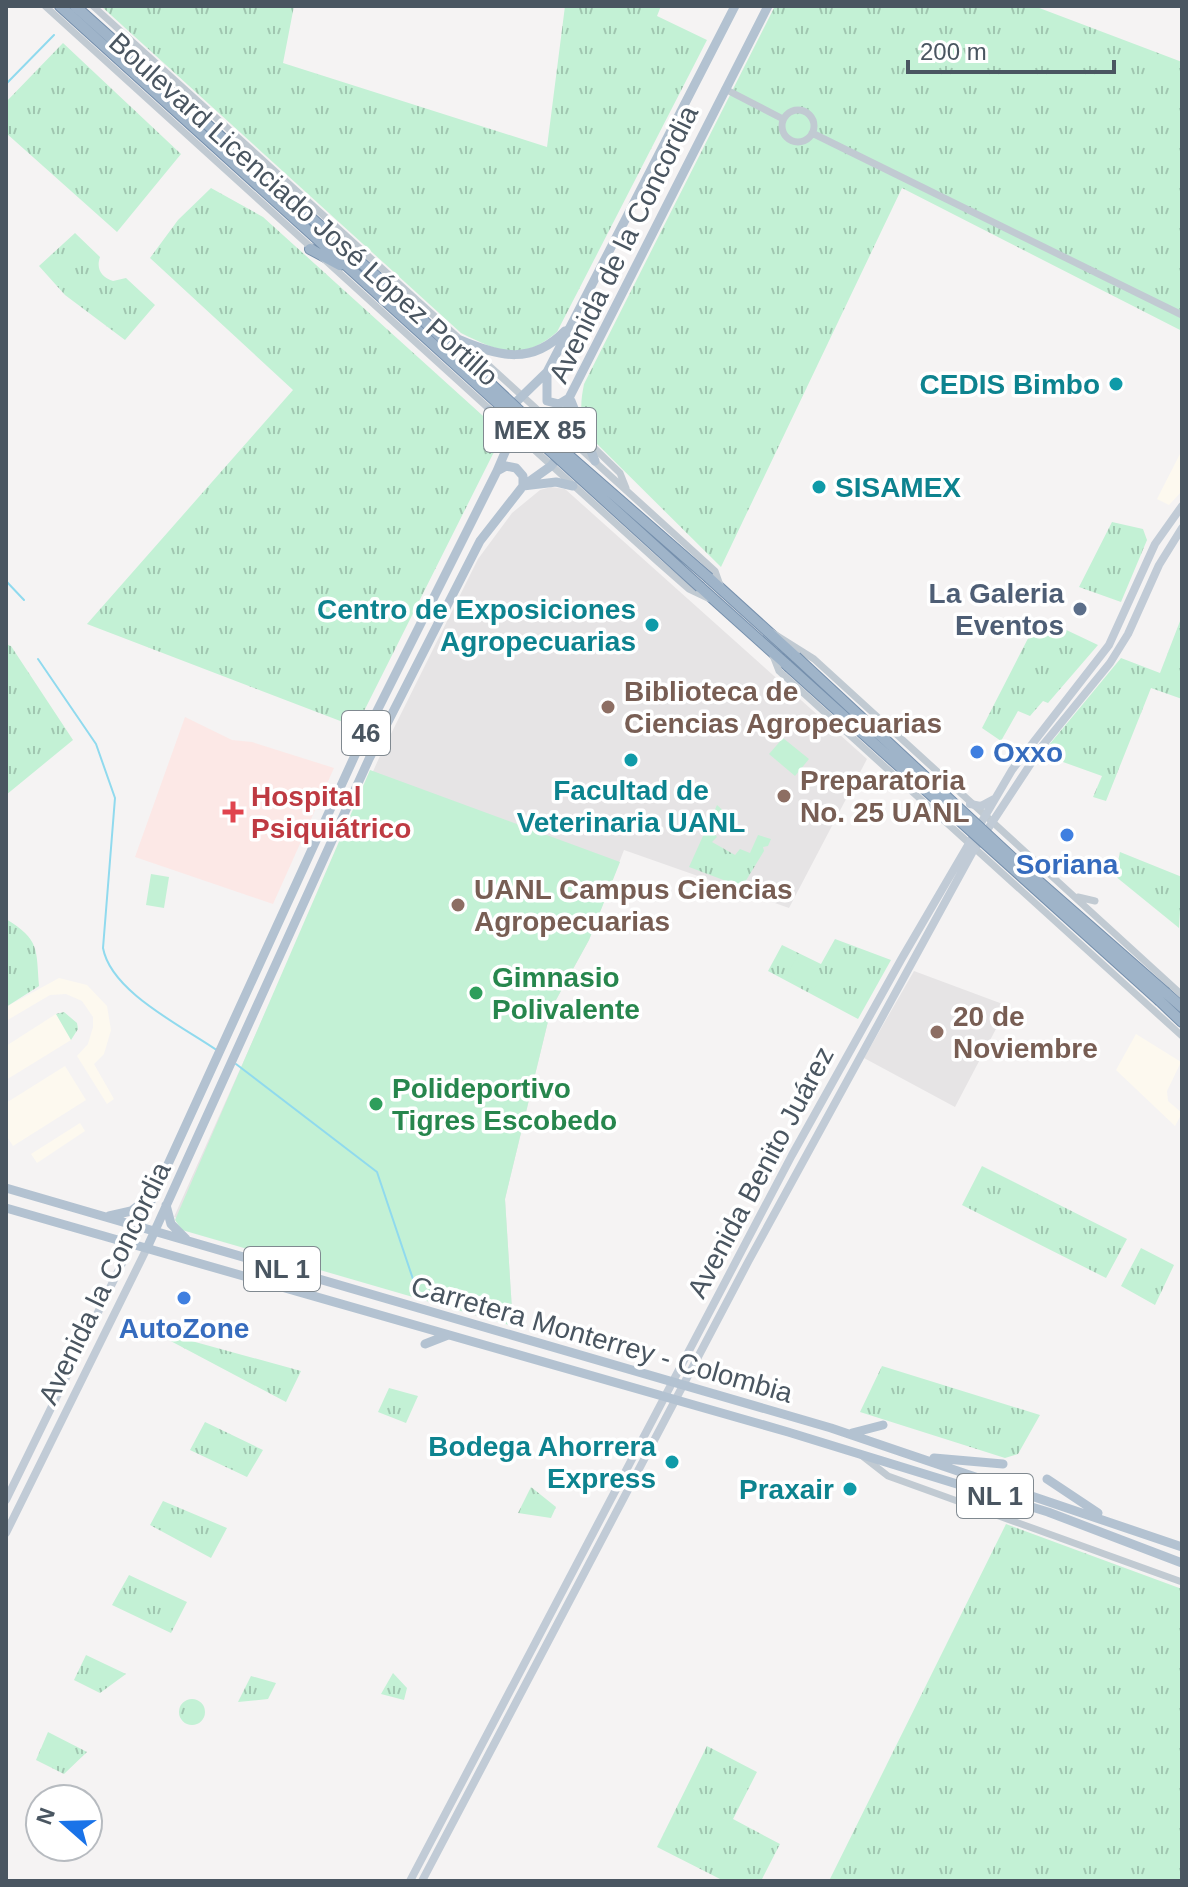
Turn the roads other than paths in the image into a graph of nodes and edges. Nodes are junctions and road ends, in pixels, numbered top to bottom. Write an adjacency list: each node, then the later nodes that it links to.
1 (45, 6): 10 (street, Boulevard Licenciado José López Portillo)
2 (60, 6): 11 (highway, Boulevard Licenciado José López Portillo / MEX 85)
3 (75, 6): 12 (highway, Boulevard Licenciado José López Portillo / MEX 85)
4 (93, 6): 15 (street, Boulevard Licenciado José López Portillo)
5 (735, 6): 14 (main road, Avenida de la Concordia / 46)
6 (768, 6): 7 (main road, Avenida de la Concordia / 46)
7 (725, 89): 8 (street); 20 (main road, Avenida de la Concordia / 46)
8 (783, 119): 9 (street); 9 (street)
9 (812, 133): 13 (street)
10 (310, 249): 11 (highway); 19 (street, Boulevard Licenciado José López Portillo)
11 (354, 271): 12 (highway, Boulevard Licenciado José López Portillo / MEX 85)
12 (372, 280): 36 (highway, Boulevard Licenciado José López Portillo / MEX 85, bridge); 36 (highway, Boulevard Licenciado José López Portillo / MEX 85, bridge)
13 (1182, 315)
14 (576, 320): 15 (main road); 16 (main road, Avenida de la Concordia / 46)
15 (460, 340): 17 (street, Boulevard Licenciado José López Portillo)
16 (547, 372): 18 (main road, Avenida de la Concordia / 46); 20 (main road)
17 (496, 373): 18 (street, Boulevard Licenciado José López Portillo); 19 (street)
18 (522, 397): 22 (main road, Avenida de la Concordia / 46); 23 (street, Boulevard Licenciado José López Portillo)
19 (476, 398): 21 (street, Boulevard Licenciado José López Portillo)
20 (569, 398): 23 (main road, Avenida de la Concordia / 46); 24 (main road)
21 (489, 410): 22 (street, Boulevard Licenciado José López Portillo); 25 (main road)
22 (510, 428): 25 (main road, Avenida de la Concordia / 46); 27 (street, Boulevard Licenciado José López Portillo)
23 (566, 435): 26 (street, Boulevard Licenciado José López Portillo); 27 (main road, Avenida de la Concordia / 46)
24 (588, 442): 26 (main road); 31 (street)
25 (506, 450): 28 (main road, Avenida de la Concordia / 46)
26 (595, 461): 30 (street); 31 (street, Boulevard Licenciado José López Portillo)
27 (551, 466): 29 (main road, Avenida de la Concordia / 46); 30 (street, Boulevard Licenciado José López Portillo)
28 (497, 471): 29 (main road); 62 (main road, Avenida de la Concordia / 46)
29 (523, 486): 30 (main road); 63 (main road, Avenida de la Concordia / 46)
30 (573, 486): 36 (street, Boulevard Licenciado José López Portillo)
31 (627, 490): 36 (street, Boulevard Licenciado José López Portillo)
32 (1182, 506): 34 (main road, Avenida Benito Juárez)
33 (1182, 528): 35 (main road, Avenida Benito Juárez)
34 (1163, 532): 35 (main road); 40 (main road, Avenida Benito Juárez)
35 (1174, 538): 41 (main road, Avenida Benito Juárez)
36 (718, 594): 37 (highway, Boulevard Licenciado José López Portillo / MEX 85); 38 (highway, Boulevard Licenciado José López Portillo / MEX 85)
37 (766, 631): 39 (highway, Boulevard Licenciado José López Portillo / MEX 85); 46 (street, Boulevard Licenciado José López Portillo)
38 (772, 651): 39 (highway, Boulevard Licenciado José López Portillo / MEX 85); 49 (street, Boulevard Licenciado José López Portillo)
39 (792, 661): 58 (highway, Boulevard Licenciado José López Portillo / MEX 85, bridge)
40 (1045, 727): 41 (main road); 42 (main road, Avenida Benito Juárez)
41 (1043, 745): 42 (main road); 44 (main road, Avenida Benito Juárez)
42 (1029, 748): 43 (main road, Avenida Benito Juárez)
43 (1012, 770): 44 (main road); 45 (main road, Avenida Benito Juárez)
44 (1020, 782): 48 (main road, Avenida Benito Juárez)
45 (995, 798): 46 (main road); 47 (main road, Avenida Benito Juárez)
46 (970, 804): 47 (street, Boulevard Licenciado José López Portillo); 49 (street)
47 (984, 817): 48 (street, Boulevard Licenciado José López Portillo); 50 (main road, Avenida Benito Juárez)
48 (992, 824): 50 (main road, Avenida Benito Juárez); 51 (street, Boulevard Licenciado José López Portillo)
49 (952, 828): 50 (street, Boulevard Licenciado José López Portillo)
50 (971, 844): 53 (street, Boulevard Licenciado José López Portillo); 78 (main road, Avenida Benito Juárez); 79 (main road, Avenida Benito Juárez)
51 (1025, 853): 53 (street); 54 (street, Boulevard Licenciado José López Portillo)
52 (1049, 861): 54 (street)
53 (1006, 877): 61 (street, Boulevard Licenciado José López Portillo)
54 (1056, 878): 55 (street, Boulevard Licenciado José López Portillo)
55 (1077, 897): 56 (street); 57 (street, Boulevard Licenciado José López Portillo)
56 (1095, 901)
57 (1182, 995)
58 (1163, 997): 59 (highway, Boulevard Licenciado José López Portillo / MEX 85); 60 (highway, Boulevard Licenciado José López Portillo / MEX 85)
59 (1182, 1007)
60 (1182, 1022)
61 (1182, 1036)
62 (224, 1040): 65 (main road, Avenida la Concordia / 46)
63 (237, 1049): 66 (main road, Avenida la Concordia / 46)
64 (6, 1188): 68 (main road, Carretera Monterrey - Colombia / NL 1)
65 (157, 1189): 68 (main road); 69 (main road, Avenida la Concordia / 46)
66 (166, 1205): 70 (main road, Avenida la Concordia / 46); 72 (main road)
67 (6, 1208): 71 (main road, Carretera Monterrey - Colombia / NL 1)
68 (104, 1216): 69 (main road, Carretera Monterrey - Colombia / NL 1)
69 (139, 1228): 70 (main road, Carretera Monterrey - Colombia / NL 1); 71 (main road, Avenida la Concordia / 46)
70 (154, 1232): 72 (main road, Carretera Monterrey - Colombia / NL 1); 73 (main road, Avenida la Concordia / 46)
71 (132, 1243): 73 (main road, Carretera Monterrey - Colombia / NL 1); 74 (main road, Avenida la Concordia / 46)
72 (192, 1243): 78 (main road, Carretera Monterrey - Colombia / NL 1)
73 (147, 1248): 75 (main road, Avenida la Concordia / 46); 76 (main road, Carretera Monterrey - Colombia / NL 1)
74 (93, 1324): 75 (main road); 82 (main road, Avenida la Concordia / 46)
75 (107, 1331): 84 (main road, Avenida la Concordia / 46)
76 (448, 1335): 77 (main road); 80 (main road, Carretera Monterrey - Colombia / NL 1)
77 (425, 1344)
78 (672, 1382): 79 (main road, Carretera Monterrey - Colombia / NL 1); 80 (main road, Avenida Benito Juárez)
79 (683, 1385): 81 (main road, Avenida Benito Juárez); 85 (main road, Carretera Monterrey - Colombia / NL 1)
80 (664, 1397): 81 (main road, Carretera Monterrey - Colombia / NL 1); 98 (main road, Avenida Benito Juárez)
81 (676, 1400): 86 (main road, Carretera Monterrey - Colombia / NL 1); 99 (main road, Avenida Benito Juárez)
82 (43, 1425): 84 (main road); 89 (main road, Avenida la Concordia / 46)
83 (883, 1425): 85 (main road)
84 (57, 1432): 90 (main road, Avenida la Concordia / 46)
85 (849, 1434): 87 (main road, Carretera Monterrey - Colombia / NL 1)
86 (861, 1455): 96 (main road, Carretera Monterrey - Colombia / NL 1); 97 (street, NL 1)
87 (919, 1457): 88 (main road); 93 (main road, Carretera Monterrey - Colombia / NL 1)
88 (1003, 1464)
89 (23, 1467): 90 (main road); 92 (main road, Avenida la Concordia / 46)
90 (36, 1473): 94 (main road, Avenida la Concordia / 46)
91 (1047, 1479): 93 (main road)
92 (6, 1500)
93 (1108, 1519): 95 (main road, Carretera Monterrey - Colombia / NL 1)
94 (6, 1533)
95 (1182, 1547)
96 (1182, 1563)
97 (1182, 1582)
98 (410, 1881)
99 (422, 1881)

